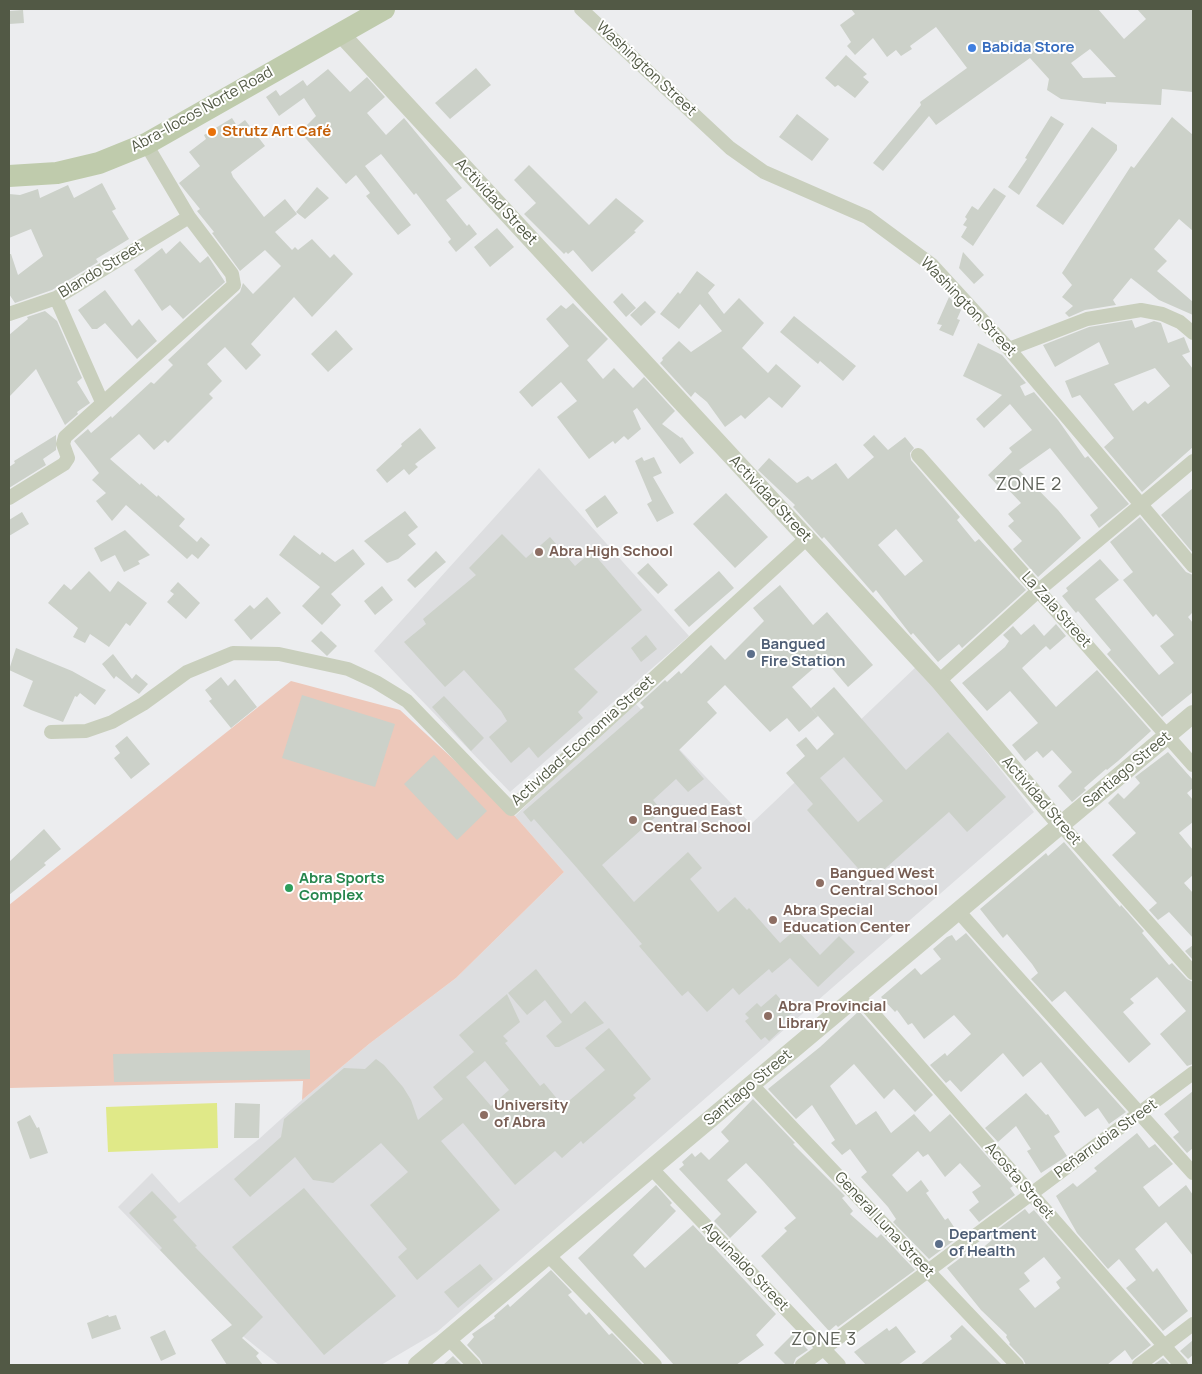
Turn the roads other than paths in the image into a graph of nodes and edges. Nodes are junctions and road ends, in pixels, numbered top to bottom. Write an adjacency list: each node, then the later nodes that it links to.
1 (384, 9): 3 (main road, Abra-Ilocos Norte Road)
2 (581, 9): 10 (street, Washington Street)
3 (340, 33): 4 (main road, Abra-Ilocos Norte Road); 16 (street, Actividad Street)
4 (146, 144): 5 (main road, Abra-Ilocos Norte Road); 6 (street)
5 (9, 176)
6 (189, 217): 7 (street, Blando Street); 11 (street)
7 (56, 298): 8 (street, Blando Street); 11 (street)
8 (9, 314)
9 (1193, 333): 10 (street)
10 (1010, 349): 15 (street, Washington Street)
11 (102, 402): 14 (street)
12 (918, 455): 18 (street, La Zala Street)
13 (1193, 461): 15 (street)
14 (9, 498)
15 (1143, 504): 17 (street, Washington Street); 18 (street)
16 (807, 538): 19 (street, Actividad Street); 21 (street, Actividad-Economia Street)
17 (1193, 566)
18 (1039, 590): 19 (street); 22 (street, La Zala Street)
19 (939, 681): 24 (street, Actividad Street)
20 (1193, 714): 22 (street, Santiago Street)
21 (51, 732)
22 (1167, 736): 23 (street, La Zala Street); 24 (street, Santiago Street)
23 (1193, 766)
24 (1061, 825): 25 (street, Santiago Street); 26 (street, Actividad Street)
25 (958, 911): 27 (street, Santiago Street); 30 (street)
26 (1193, 972)
27 (858, 996): 29 (street, Santiago Street); 33 (street, Acosta Street)
28 (1193, 1073): 30 (street, Peñarrubia Street)
29 (752, 1085): 31 (street, Santiago Street); 35 (street, General Luna Street)
30 (1142, 1113): 32 (street); 33 (street, Peñarrubia Street)
31 (652, 1169): 34 (street, Santiago Street); 39 (street, Aguinaldo Street)
32 (1193, 1173)
33 (1031, 1194): 35 (street, Peñarrubia Street); 38 (street, Acosta Street)
34 (549, 1256): 37 (street, Santiago Street); 42 (street)
35 (928, 1271): 39 (street, Peñarrubia Street); 45 (street, General Luna Street)
36 (1193, 1324): 38 (street)
37 (449, 1339): 40 (street, Santiago Street); 41 (street)
38 (1164, 1347): 46 (street); 47 (street, Acosta Street)
39 (824, 1350): 43 (street, Peñarrubia Street); 44 (street, Aguinaldo Street)
40 (417, 1365)
41 (474, 1365)
42 (655, 1365)
43 (802, 1365)
44 (839, 1365)
45 (1017, 1365)
46 (1139, 1365)
47 (1181, 1365)

